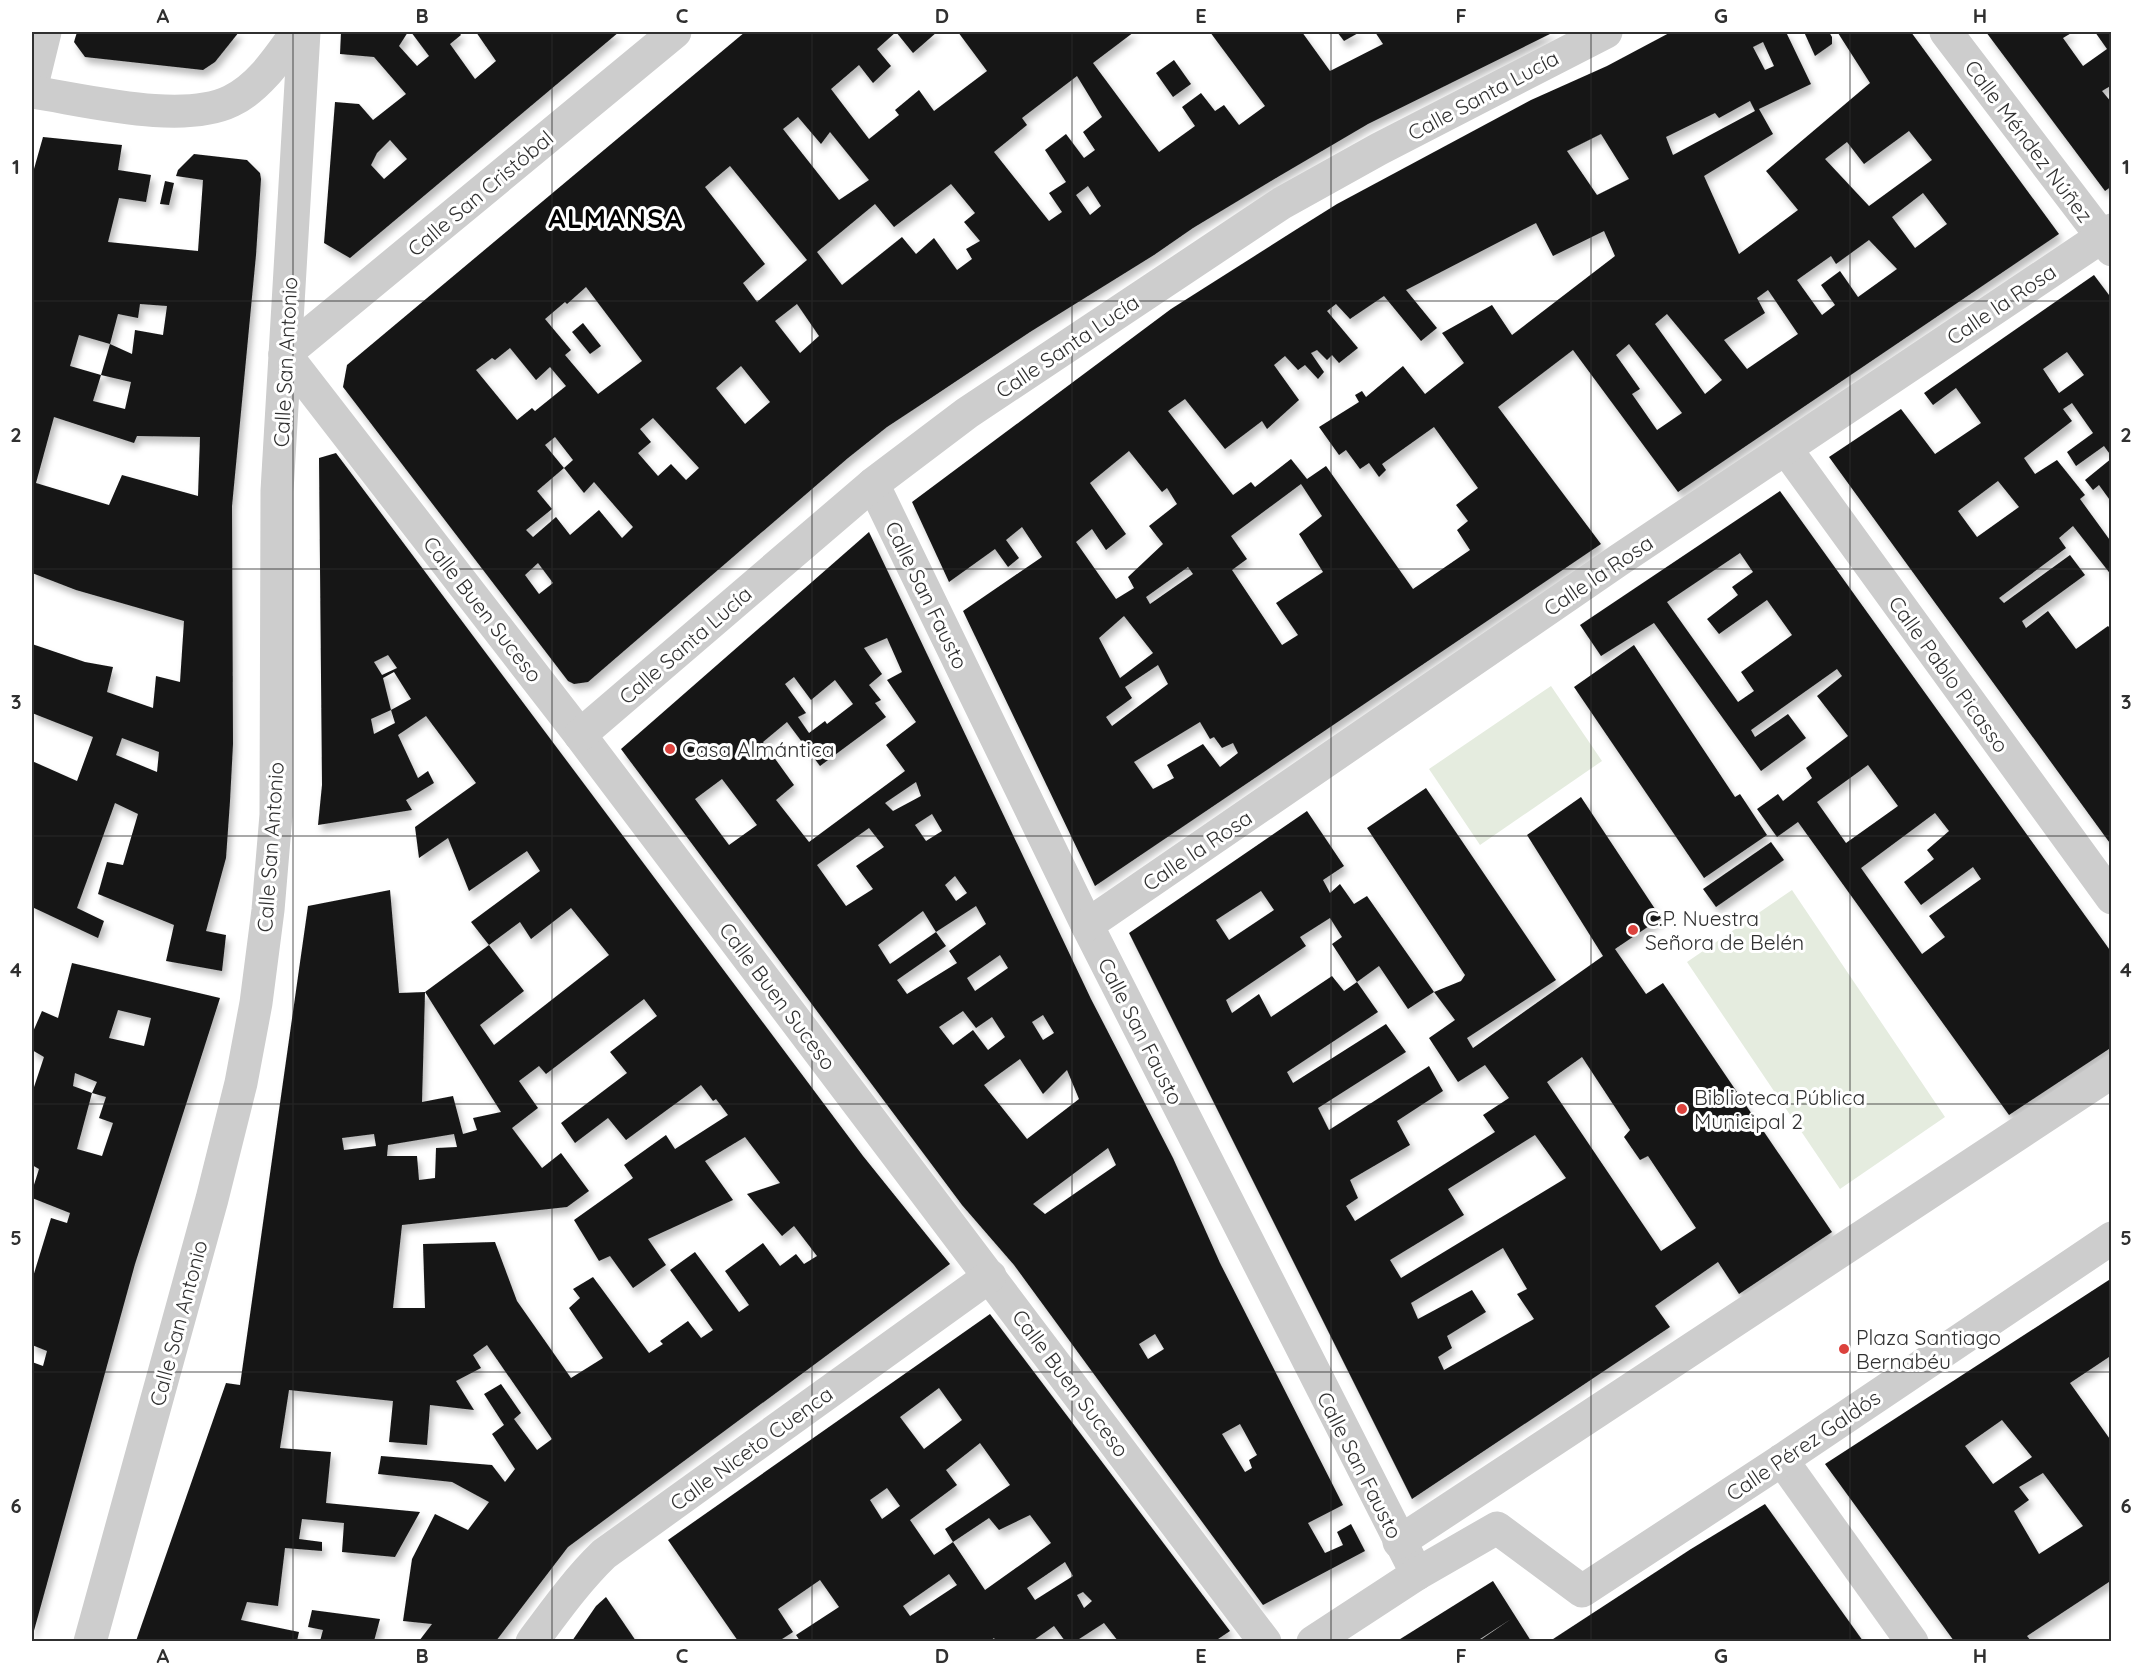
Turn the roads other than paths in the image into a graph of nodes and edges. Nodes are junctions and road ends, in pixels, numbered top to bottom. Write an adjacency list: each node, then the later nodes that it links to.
1 (45, 32): 7 (street)
2 (297, 32): 8 (street)
3 (304, 32): 10 (street, Calle San Antonio)
4 (675, 32): 10 (street, Calle San Cristóbal)
5 (1606, 32): 12 (street, Calle Santa Lucía)
6 (1946, 32): 9 (street, Calle Méndez Núñez)
7 (32, 85)
8 (32, 92)
9 (2108, 239): 11 (street, Calle la Rosa)
10 (285, 354): 13 (street, Calle Buen Suceso); 22 (street, Calle San Antonio)
11 (1786, 449): 14 (street, Calle Pablo Picasso); 15 (street, Calle la Rosa)
12 (873, 484): 13 (street, Calle Santa Lucía); 15 (street, Calle San Fausto)
13 (580, 735): 18 (street, Calle Buen Suceso)
14 (2112, 898)
15 (1087, 925): 20 (street, Calle San Fausto)
16 (2112, 1072): 20 (street)
17 (2112, 1238): 19 (street, Calle Pérez Galdós)
18 (990, 1276): 23 (street, Calle Niceto Cuenca); 24 (street, Calle Buen Suceso)
19 (1782, 1460): 21 (street, Calle Pérez Galdós); 26 (street)
20 (1399, 1542): 21 (street, Calle San Fausto)
21 (1417, 1574): 25 (street)
22 (90, 1641)
23 (532, 1641)
24 (1265, 1641)
25 (1313, 1641)
26 (1912, 1641)

